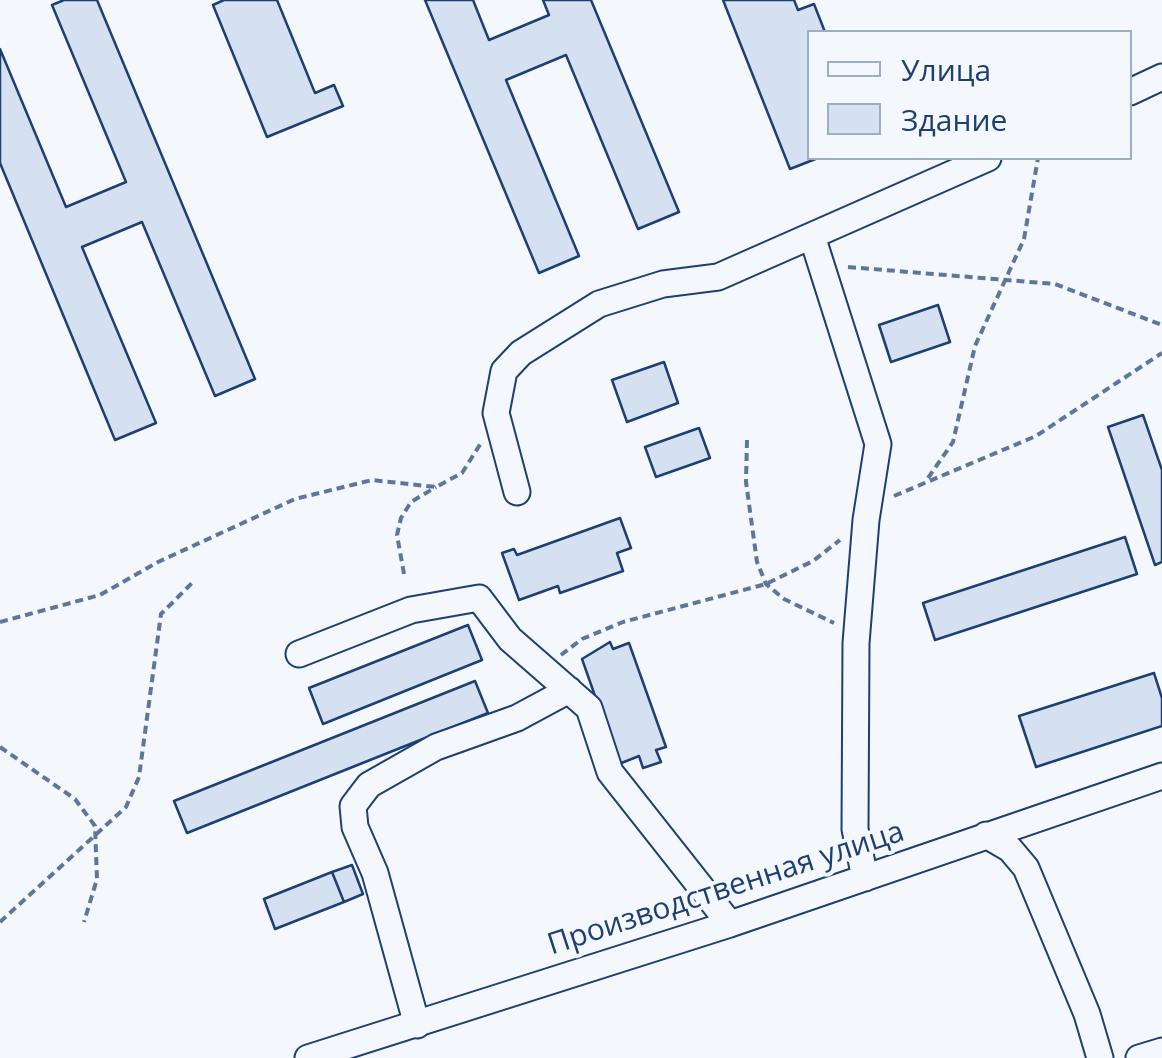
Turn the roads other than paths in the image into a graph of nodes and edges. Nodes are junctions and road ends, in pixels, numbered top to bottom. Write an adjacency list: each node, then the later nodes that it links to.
1 (1162, 77): 2 (street)
2 (1132, 91)
3 (983, 160): 4 (street)
4 (812, 236): 5 (street); 10 (street)
5 (517, 492)
6 (300, 654): 7 (street)
7 (570, 690): 11 (street); 12 (street)
8 (1162, 776): 9 (street, Производственная улица)
9 (986, 835): 10 (street, Производственная улица); 15 (street)
10 (865, 878): 11 (street, Производственная улица)
11 (730, 924): 12 (street, Производственная улица)
12 (417, 1024): 14 (street, Производственная улица)
13 (1162, 1051): 16 (street)
14 (308, 1058)
15 (1100, 1058)
16 (1139, 1058)

